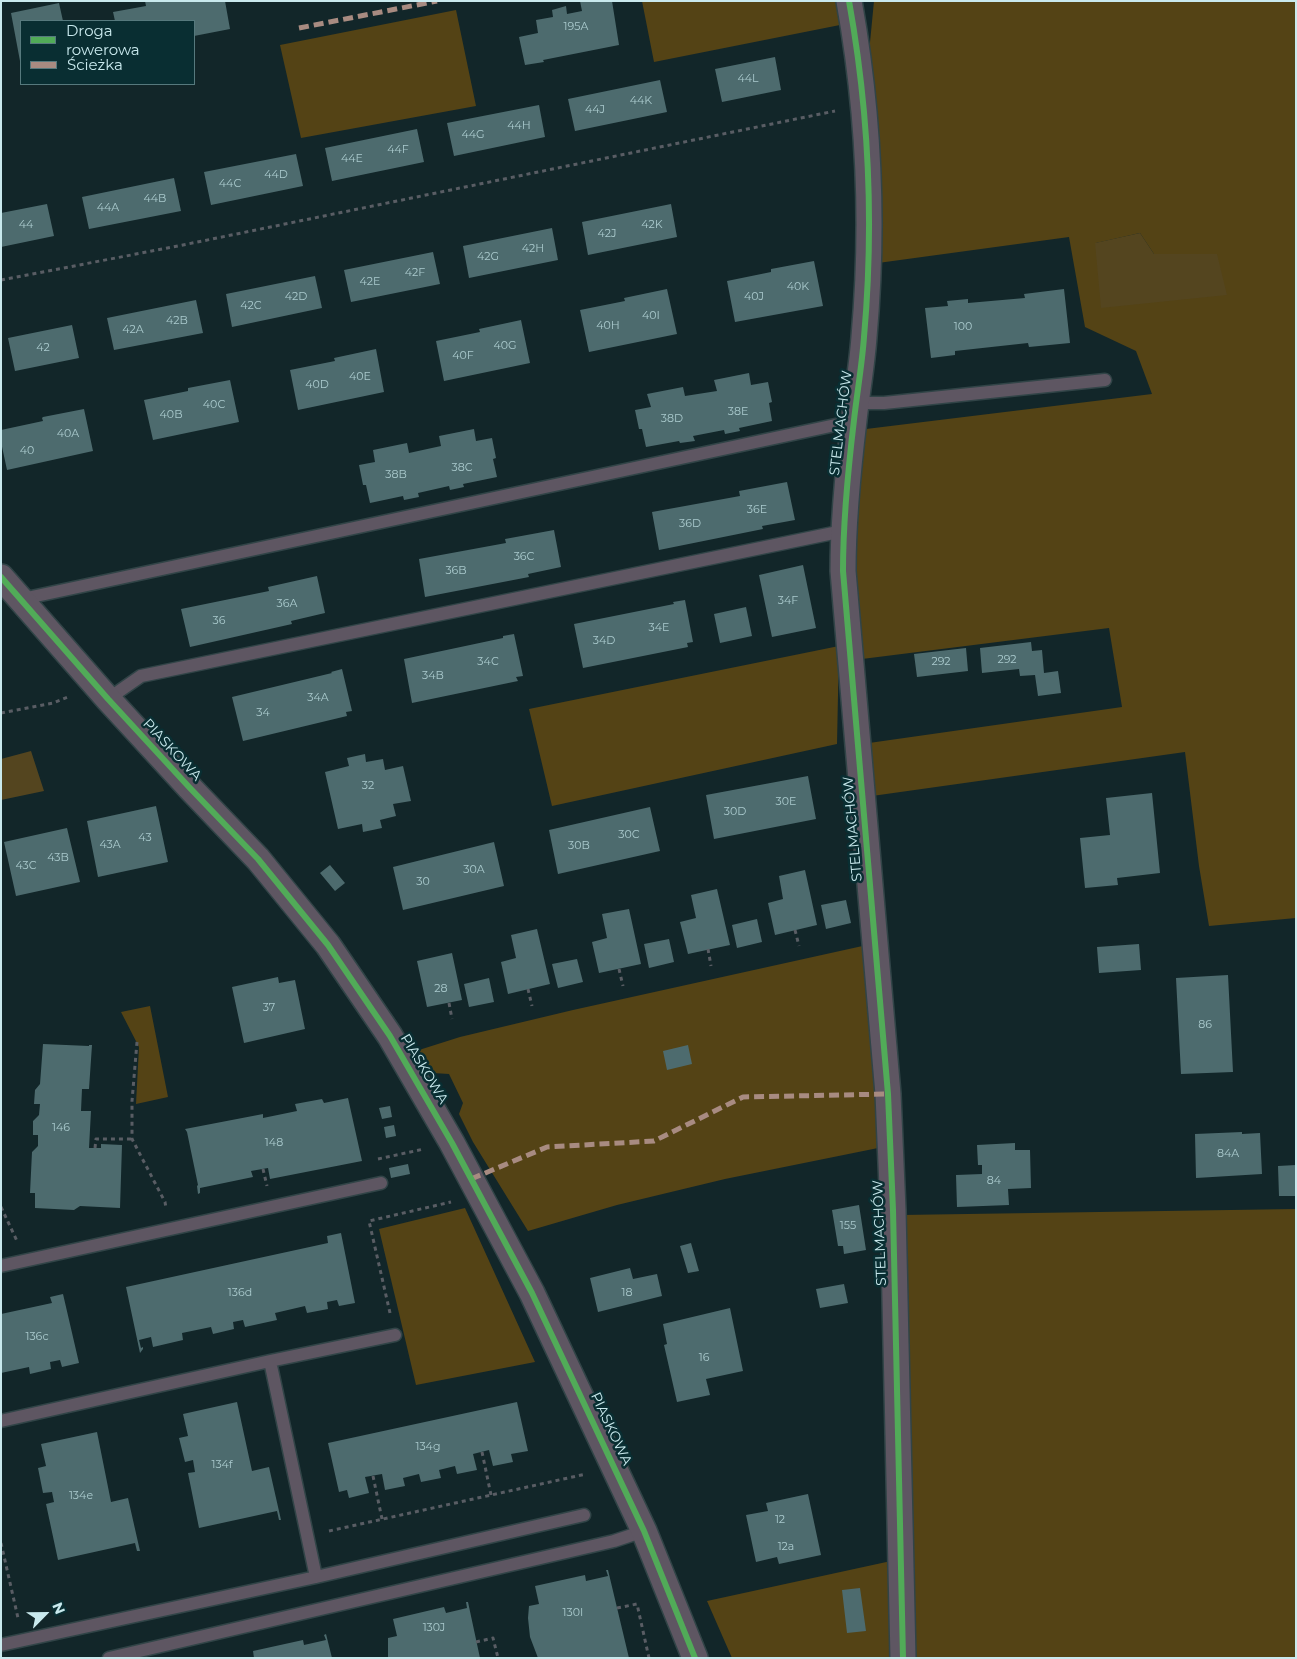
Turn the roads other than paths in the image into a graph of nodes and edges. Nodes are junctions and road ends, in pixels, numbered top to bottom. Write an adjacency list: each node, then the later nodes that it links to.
1 (849, 1): 3 (street, STELMACHÓW)
2 (1106, 380): 3 (lane)
3 (855, 412): 4 (street, STELMACHÓW); 6 (lane)
4 (843, 531): 7 (lane); 19 (street, STELMACHÓW)
5 (1, 577): 6 (street, PIASKOWA)
6 (22, 599): 7 (street, PIASKOWA)
7 (103, 693): 14 (street, PIASKOWA)
8 (381, 1183): 9 (lane)
9 (1, 1266)
10 (396, 1335): 11 (lane)
11 (270, 1361): 12 (lane); 15 (lane)
12 (1, 1421)
13 (584, 1515): 15 (lane)
14 (644, 1531): 17 (lane); 18 (street, PIASKOWA)
15 (316, 1577): 16 (lane)
16 (1, 1645)
17 (109, 1658)
18 (695, 1658)
19 (903, 1658)

